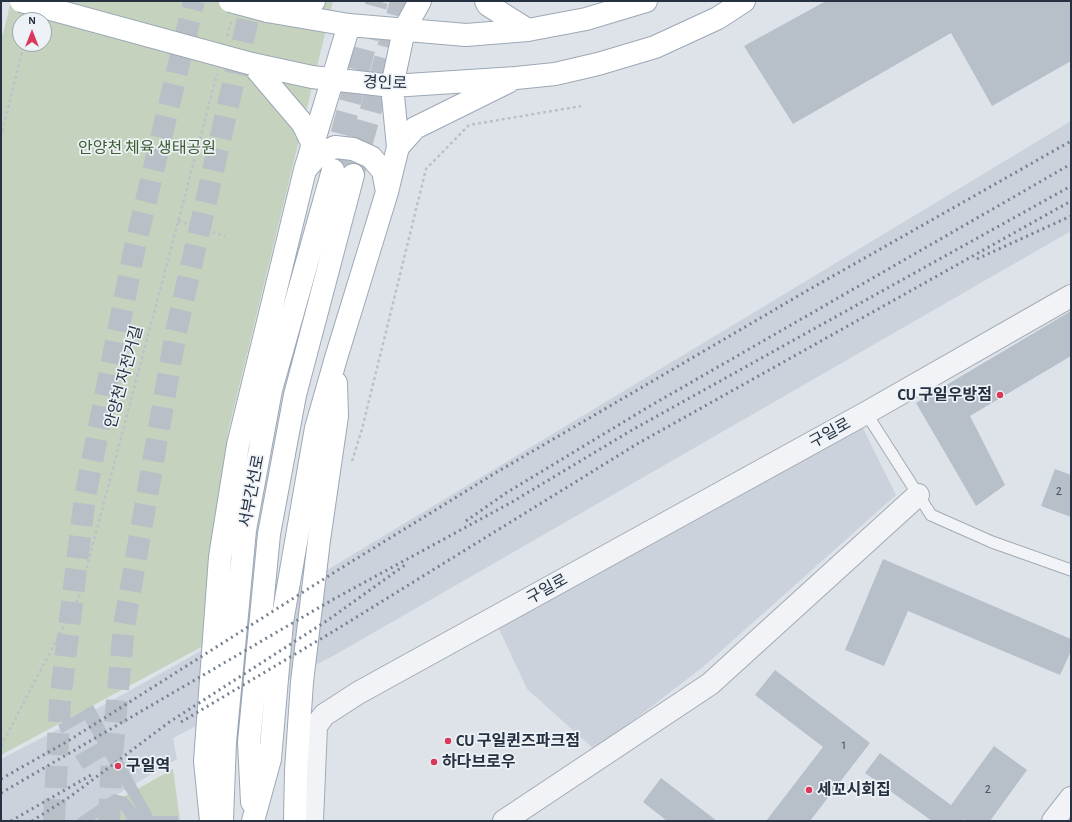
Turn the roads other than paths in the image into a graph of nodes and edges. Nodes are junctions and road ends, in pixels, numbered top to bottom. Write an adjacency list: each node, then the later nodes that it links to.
1 (21, 1): 12 (main road, 경인로, bridge)
2 (314, 1): 8 (main road)
3 (420, 1): 10 (main road)
4 (486, 1): 11 (main road)
5 (646, 1): 11 (main road)
6 (744, 1): 13 (main road, 경인로)
7 (231, 9): 8 (main road, bridge)
8 (267, 11): 9 (main road)
9 (349, 25): 10 (main road); 14 (main road)
10 (404, 30): 11 (main road); 15 (main road)
11 (528, 30)
12 (252, 64): 14 (main road, 경인로); 16 (main road)
13 (516, 78): 15 (main road, 경인로); 17 (main road)
14 (332, 80): 15 (main road, 경인로); 16 (main road)
15 (392, 86): 17 (main road)
16 (312, 145): 18 (main road)
17 (398, 147): 19 (main road)
18 (305, 170): 19 (main road); 26 (main road)
19 (387, 192): 21 (main road)
20 (1071, 296): 22 (street, 구일로)
21 (336, 358): 28 (main road); 29 (main road)
22 (866, 413): 23 (lane, 구일로); 30 (street, 구일로)
23 (918, 495): 24 (lane, 구일로); 31 (street)
24 (1071, 570)
25 (1071, 798): 32 (street)
26 (211, 821)
27 (222, 821): 28 (main road, 서부간선로)
28 (253, 821)
29 (295, 821)
30 (312, 821)
31 (504, 821)
32 (1053, 821)

